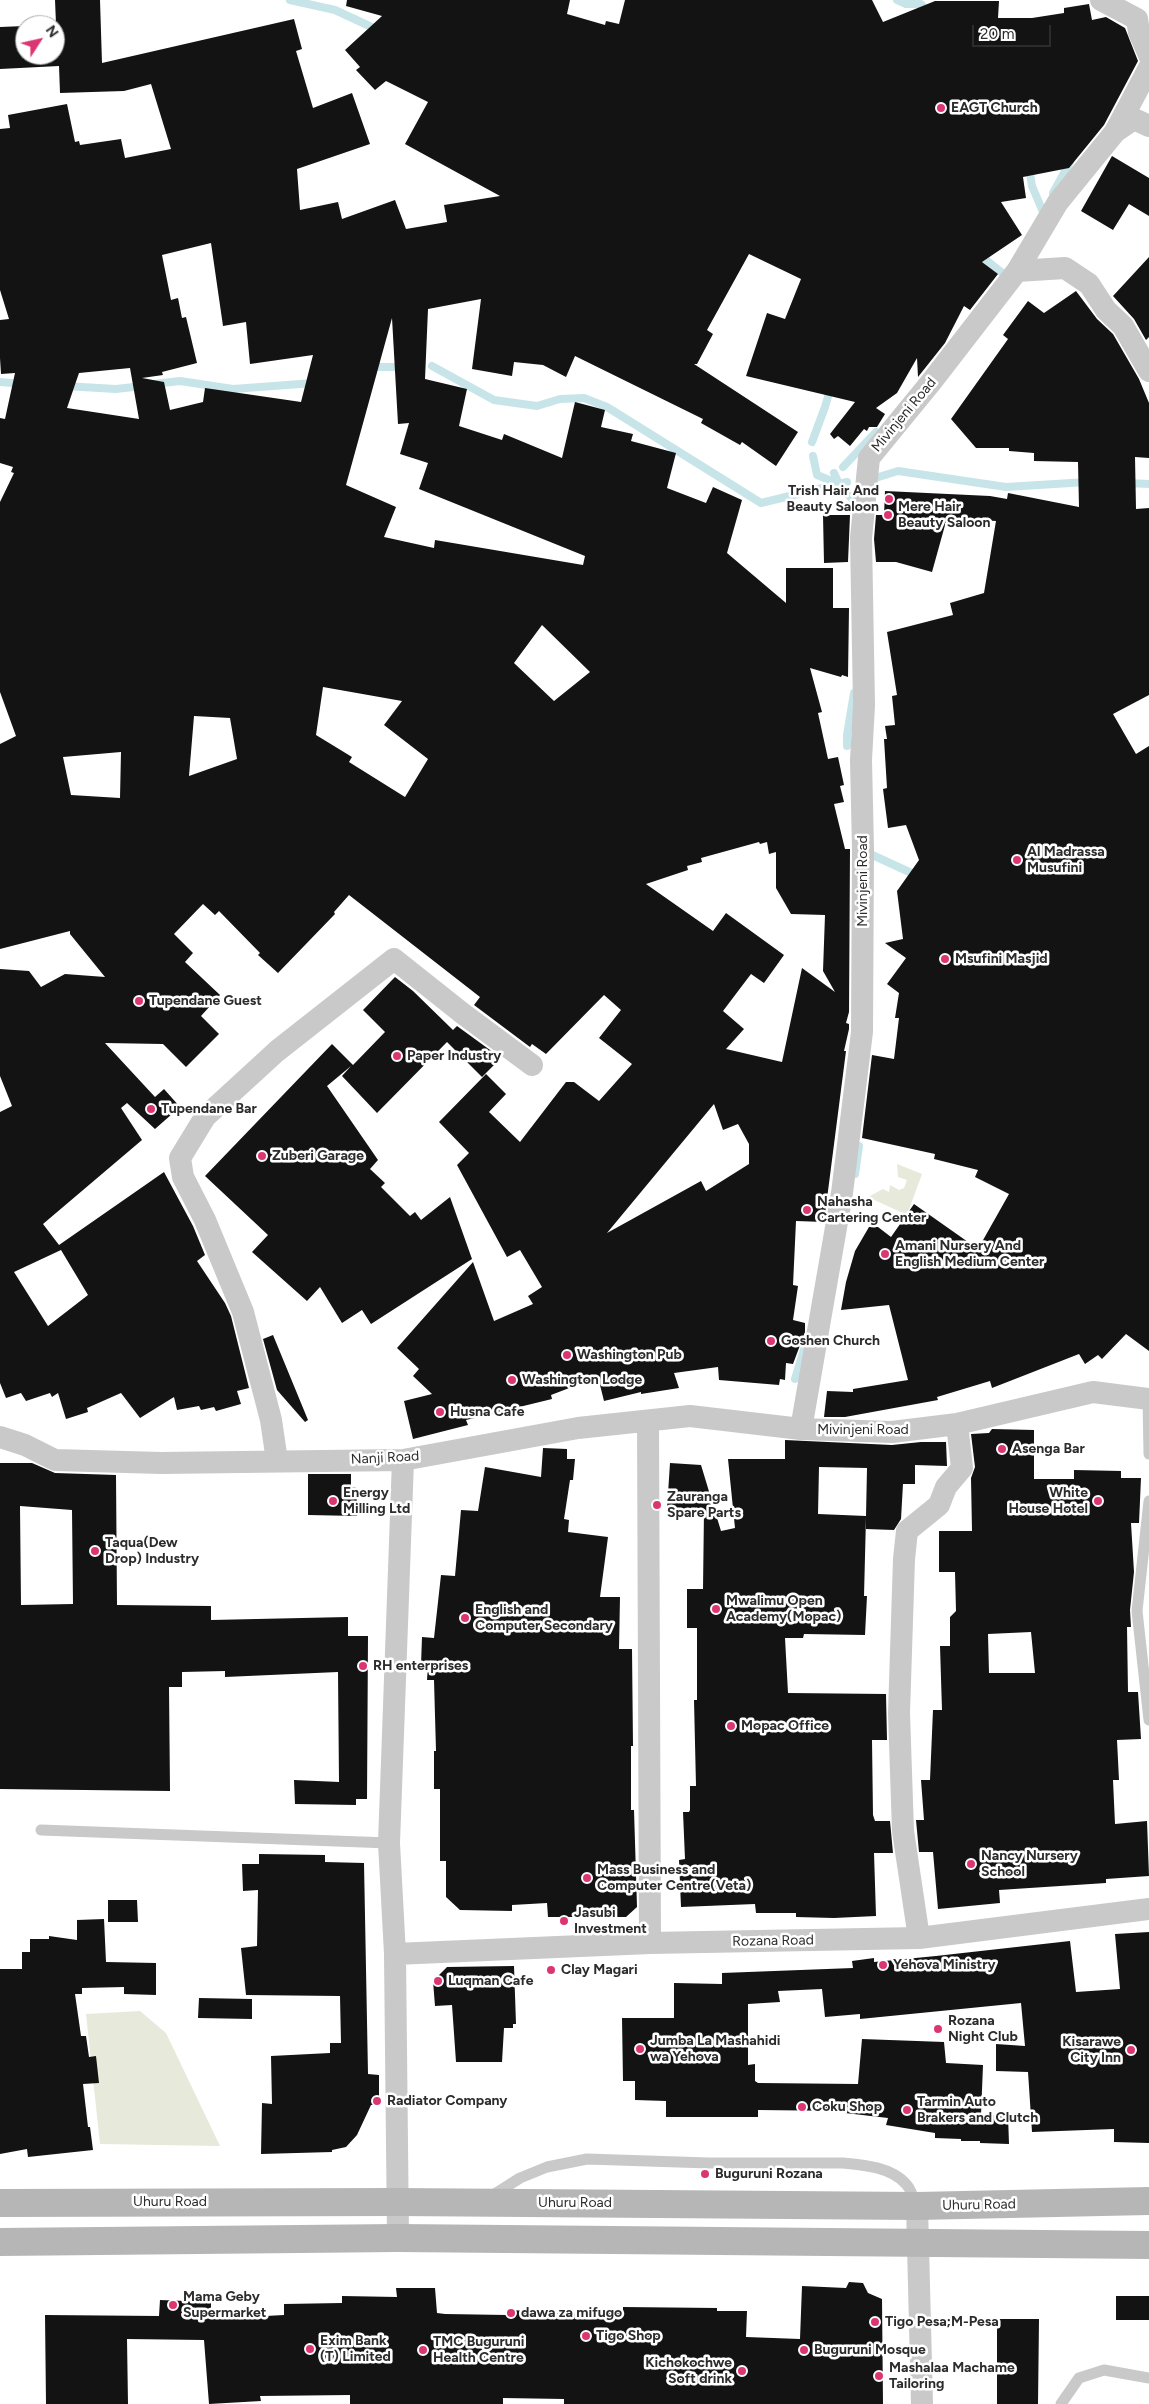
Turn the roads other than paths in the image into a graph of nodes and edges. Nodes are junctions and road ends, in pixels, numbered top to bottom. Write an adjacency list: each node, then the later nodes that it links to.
1 (1101, 0): 2 (street)
2 (1149, 55)
3 (1149, 68): 5 (street, Mivinjeni Road)
4 (1149, 126): 5 (street)
5 (1115, 132): 6 (street, Mivinjeni Road)
6 (1018, 271): 7 (street); 12 (street, Mivinjeni Road)
7 (1149, 370)
8 (532, 1065): 16 (street)
9 (1148, 1399): 11 (street, Mivinjeni Road); 14 (lane)
10 (648, 1421): 12 (street, Nanji Road); 15 (street, Nanji Road); 23 (street)
11 (957, 1424): 12 (street, Mivinjeni Road); 22 (street)
12 (801, 1429)
13 (0, 1437): 16 (street, Nanji Road)
14 (1149, 1454)
15 (403, 1460): 16 (street, Nanji Road); 20 (street)
16 (277, 1461)
17 (1149, 1502): 18 (lane)
18 (1149, 1720)
19 (41, 1830): 20 (lane)
20 (389, 1844): 24 (street)
21 (1149, 1909): 22 (street, Rozana Road)
22 (919, 1938): 23 (street, Rozana Road)
23 (650, 1943): 24 (street, Rozana Road)
24 (395, 1954): 26 (street)
25 (1149, 2201): 29 (main road, Uhuru Road)
26 (396, 2202): 27 (main road, Uhuru Road); 28 (main road, Uhuru Road); 30 (street)
27 (482, 2202): 29 (main road, Uhuru Road); 29 (lane)
28 (0, 2203)
29 (917, 2206): 32 (street)
30 (398, 2238): 31 (main road); 32 (main road)
31 (0, 2242)
32 (917, 2244): 33 (main road); 35 (street)
33 (1149, 2244)
34 (1149, 2378): 36 (lane)
35 (922, 2404)
36 (1061, 2404)

